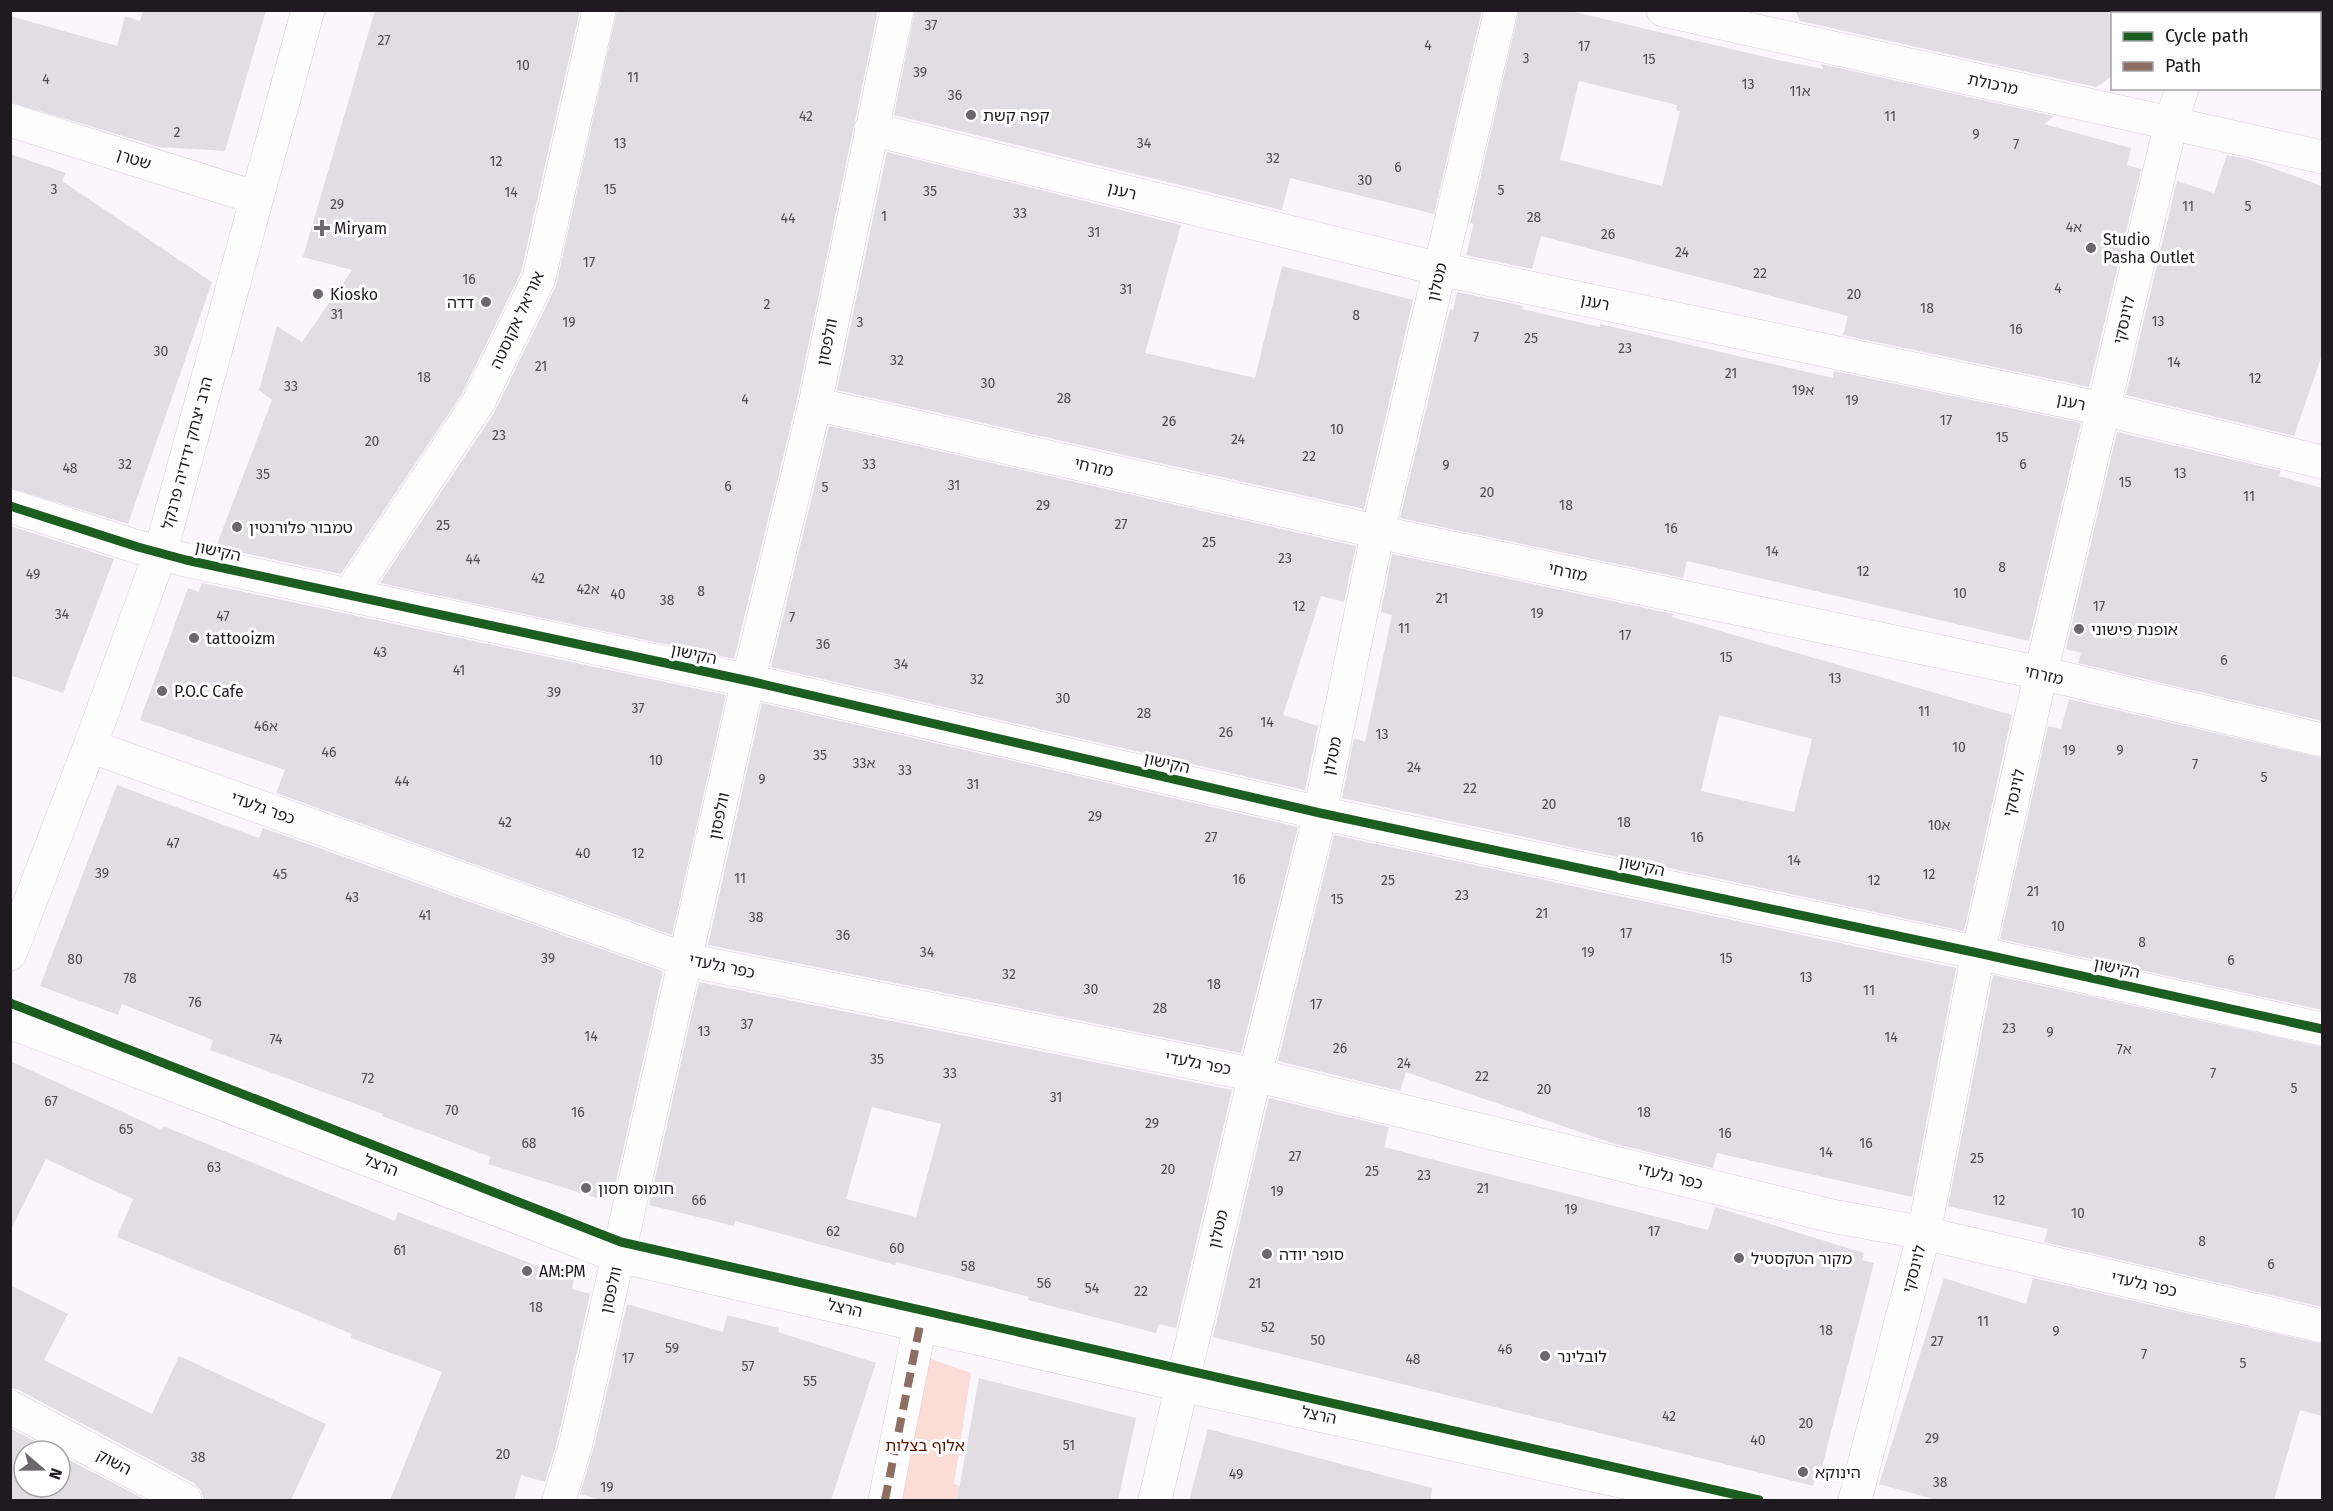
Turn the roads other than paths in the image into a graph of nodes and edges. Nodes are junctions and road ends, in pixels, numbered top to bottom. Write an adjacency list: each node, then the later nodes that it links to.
1 (308, 10): 11 (street, הרב יצחק ידידיה פרנקל)
2 (599, 10): 19 (street, אוריאל אקוסטה)
3 (897, 10): 9 (street, וולפסון)
4 (1501, 10): 12 (street, מטלון)
5 (1663, 10): 8 (street, מרכולת)
6 (2181, 90): 8 (street, לוינסקי)
7 (10, 120): 11 (street, שטרן)
8 (2171, 123): 10 (street, מרכולת); 14 (street, לוינסקי)
9 (871, 129): 12 (street, רענן); 13 (street, וולפסון)
10 (2322, 157)
11 (257, 198): 18 (street, הרב יצחק ידידיה פרנקל)
12 (1440, 269): 14 (street, רענן); 17 (street, מטלון)
13 (814, 404): 17 (street, מזרחי); 21 (street, וולפסון)
14 (2103, 409): 15 (street, רענן); 20 (street, לוינסקי)
15 (2322, 462)
16 (10, 506): 18 (street, הקישון)
17 (1378, 531): 20 (street, מזרחי); 24 (street, מטלון)
18 (160, 554): 19 (street, הקישון); 23 (street, הרב יצחק ידידיה פרנקל)
19 (350, 594): 21 (street, הקישון)
20 (2041, 673): 22 (street, מזרחי); 25 (street, לוינסקי)
21 (749, 681): 24 (street, הקישון); 27 (street, וולפסון)
22 (2322, 740)
23 (90, 746): 26 (street, הרב יצחק ידידיה פרנקל); 27 (street, כפר גלעדי)
24 (1320, 813): 25 (street, הקישון); 30 (street, מטלון)
25 (1978, 953): 29 (street, הקישון); 31 (street, לוינסקי)
26 (10, 954)
27 (687, 960): 30 (street, כפר גלעדי); 32 (street, וולפסון)
28 (10, 1022): 32 (street, הרצל)
29 (2322, 1029)
30 (1255, 1075): 31 (street, כפר גלעדי); 35 (street, מטלון)
31 (1924, 1233): 34 (street, כפר גלעדי); 42 (street, לוינסקי)
32 (618, 1256): 33 (street, הרצל); 38 (street, וולפסון)
33 (920, 1325): 35 (street, הרצל); 39 (street)
34 (2322, 1326)
35 (1181, 1385): 40 (street, מטלון); 41 (street, הרצל)
36 (10, 1407): 37 (street, השוק)
37 (185, 1500)
38 (559, 1500)
39 (885, 1500)
40 (1155, 1500)
41 (1707, 1500)
42 (1855, 1500)

